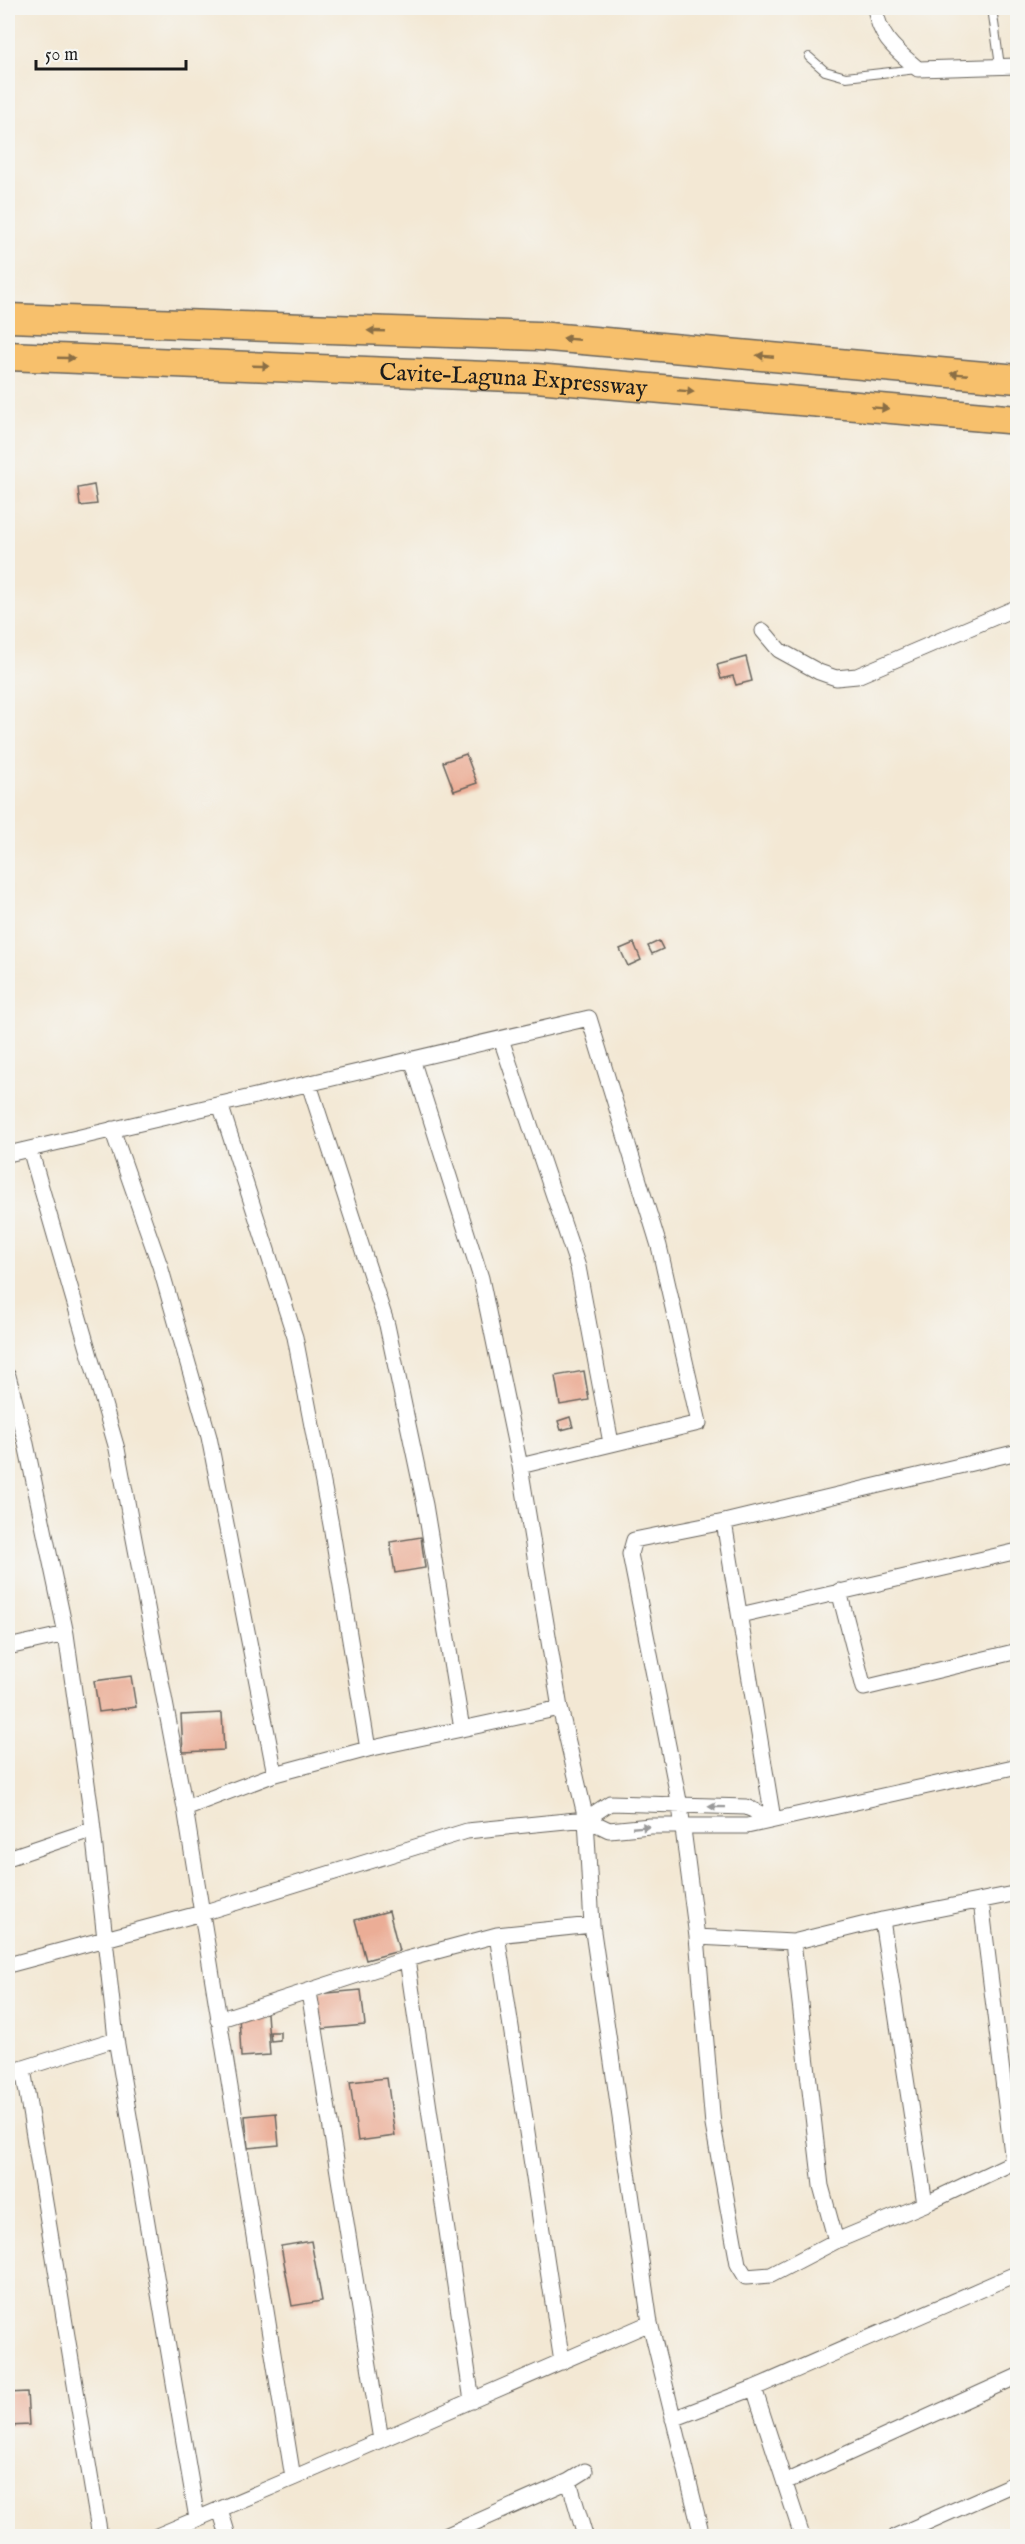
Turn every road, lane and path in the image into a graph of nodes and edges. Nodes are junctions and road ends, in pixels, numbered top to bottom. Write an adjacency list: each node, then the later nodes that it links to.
1 (875, 8): 6 (street)
2 (992, 8): 4 (lane)
3 (809, 57): 6 (lane)
4 (1000, 66): 5 (street); 6 (street)
5 (1017, 66)
6 (918, 69)
7 (8, 318): 9 (highway, Cavite–Laguna Expressway, one-way to 7)
8 (8, 356): 10 (highway, Cavite–Laguna Expressway, one-way to 10)
9 (1017, 379)
10 (1017, 420)
11 (1017, 607): 12 (street)
12 (764, 631)
13 (501, 1039): 14 (street); 21 (street); 21 (street)
14 (412, 1059): 15 (street); 23 (street)
15 (309, 1084): 16 (street); 32 (street)
16 (220, 1104): 17 (street); 33 (street)
17 (112, 1129): 18 (street); 35 (street)
18 (30, 1149): 19 (street); 37 (street)
19 (8, 1154)
20 (8, 1376): 28 (street)
21 (611, 1443): 23 (street)
22 (1017, 1452): 24 (street)
23 (520, 1466): 31 (street)
24 (724, 1522): 27 (street); 36 (street)
25 (1017, 1551): 26 (street)
26 (839, 1591): 27 (street); 30 (street)
27 (740, 1615): 39 (street)
28 (66, 1634): 29 (street); 41 (street)
29 (8, 1647)
30 (1017, 1651)
31 (560, 1708): 32 (street); 38 (street)
32 (462, 1729): 33 (street)
33 (368, 1749): 35 (street)
34 (1017, 1767): 39 (street)
35 (275, 1774): 37 (street)
36 (680, 1806): 38 (street); 39 (street, one-way to 36); 40 (street)
37 (185, 1808): 45 (street)
38 (586, 1819): 40 (street, one-way to 40); 45 (street); 47 (street)
39 (774, 1819): 40 (street)
40 (680, 1826): 49 (street)
41 (91, 1830): 42 (street); 50 (street)
42 (8, 1858)
43 (1017, 1893): 44 (street)
44 (981, 1901): 46 (street); 59 (street)
45 (202, 1913): 50 (street); 55 (street)
46 (882, 1920): 51 (street); 60 (street)
47 (592, 1924): 48 (street); 63 (street)
48 (497, 1935): 52 (street); 64 (street)
49 (697, 1937): 51 (street); 61 (street)
50 (103, 1938): 53 (street); 56 (street)
51 (793, 1942): 61 (street)
52 (407, 1959): 54 (street); 67 (street)
53 (8, 1965)
54 (309, 1992): 55 (street); 69 (street)
55 (218, 2020): 71 (street)
56 (116, 2039): 57 (street); 76 (street)
57 (23, 2068): 58 (street); 78 (street)
58 (8, 2073)
59 (1015, 2161): 60 (street)
60 (925, 2204): 61 (street)
61 (836, 2241)
62 (1017, 2273): 66 (street)
63 (650, 2323): 64 (street); 68 (street)
64 (562, 2362): 67 (street)
65 (1017, 2376): 73 (street)
66 (754, 2388): 68 (street); 73 (street)
67 (472, 2401): 69 (street)
68 (673, 2419): 83 (street)
69 (381, 2440): 71 (street)
70 (585, 2471): 72 (street)
71 (293, 2478): 75 (street)
72 (569, 2481): 77 (street); 82 (street)
73 (785, 2482): 84 (street)
74 (1017, 2482): 85 (street)
75 (220, 2509): 76 (street); 80 (street)
76 (197, 2519): 79 (street)
77 (461, 2533): 81 (street)
78 (100, 2536)
79 (157, 2536)
80 (228, 2536)
81 (445, 2536)
82 (585, 2536)
83 (702, 2536)
84 (802, 2536)
85 (896, 2536)

